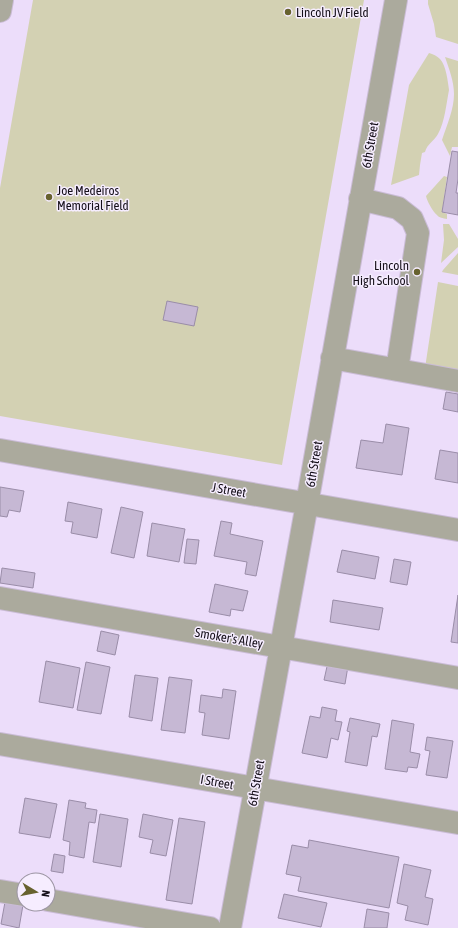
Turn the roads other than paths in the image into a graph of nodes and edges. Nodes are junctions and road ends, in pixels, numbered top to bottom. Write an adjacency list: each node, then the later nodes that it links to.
1 (2, 0): 3 (street)
2 (396, 0): 4 (street, 6th Street)
3 (0, 10)
4 (360, 199): 5 (street, 6th Street); 6 (street)
5 (332, 358): 6 (street); 9 (street, 6th Street)
6 (397, 370): 7 (street)
7 (458, 380)
8 (0, 450): 9 (street, J Street)
9 (307, 504): 10 (street, J Street); 12 (street, 6th Street)
10 (458, 530)
11 (0, 598): 12 (street, Smoker's Alley)
12 (281, 647): 13 (street, Smoker's Alley); 15 (street, 6th Street)
13 (458, 678)
14 (0, 744): 15 (street, I Street)
15 (255, 788): 16 (street, I Street); 21 (street, 6th Street)
16 (458, 824)
17 (0, 891): 18 (street)
18 (16, 894)
19 (56, 901): 20 (street)
20 (210, 928)
21 (230, 928)

